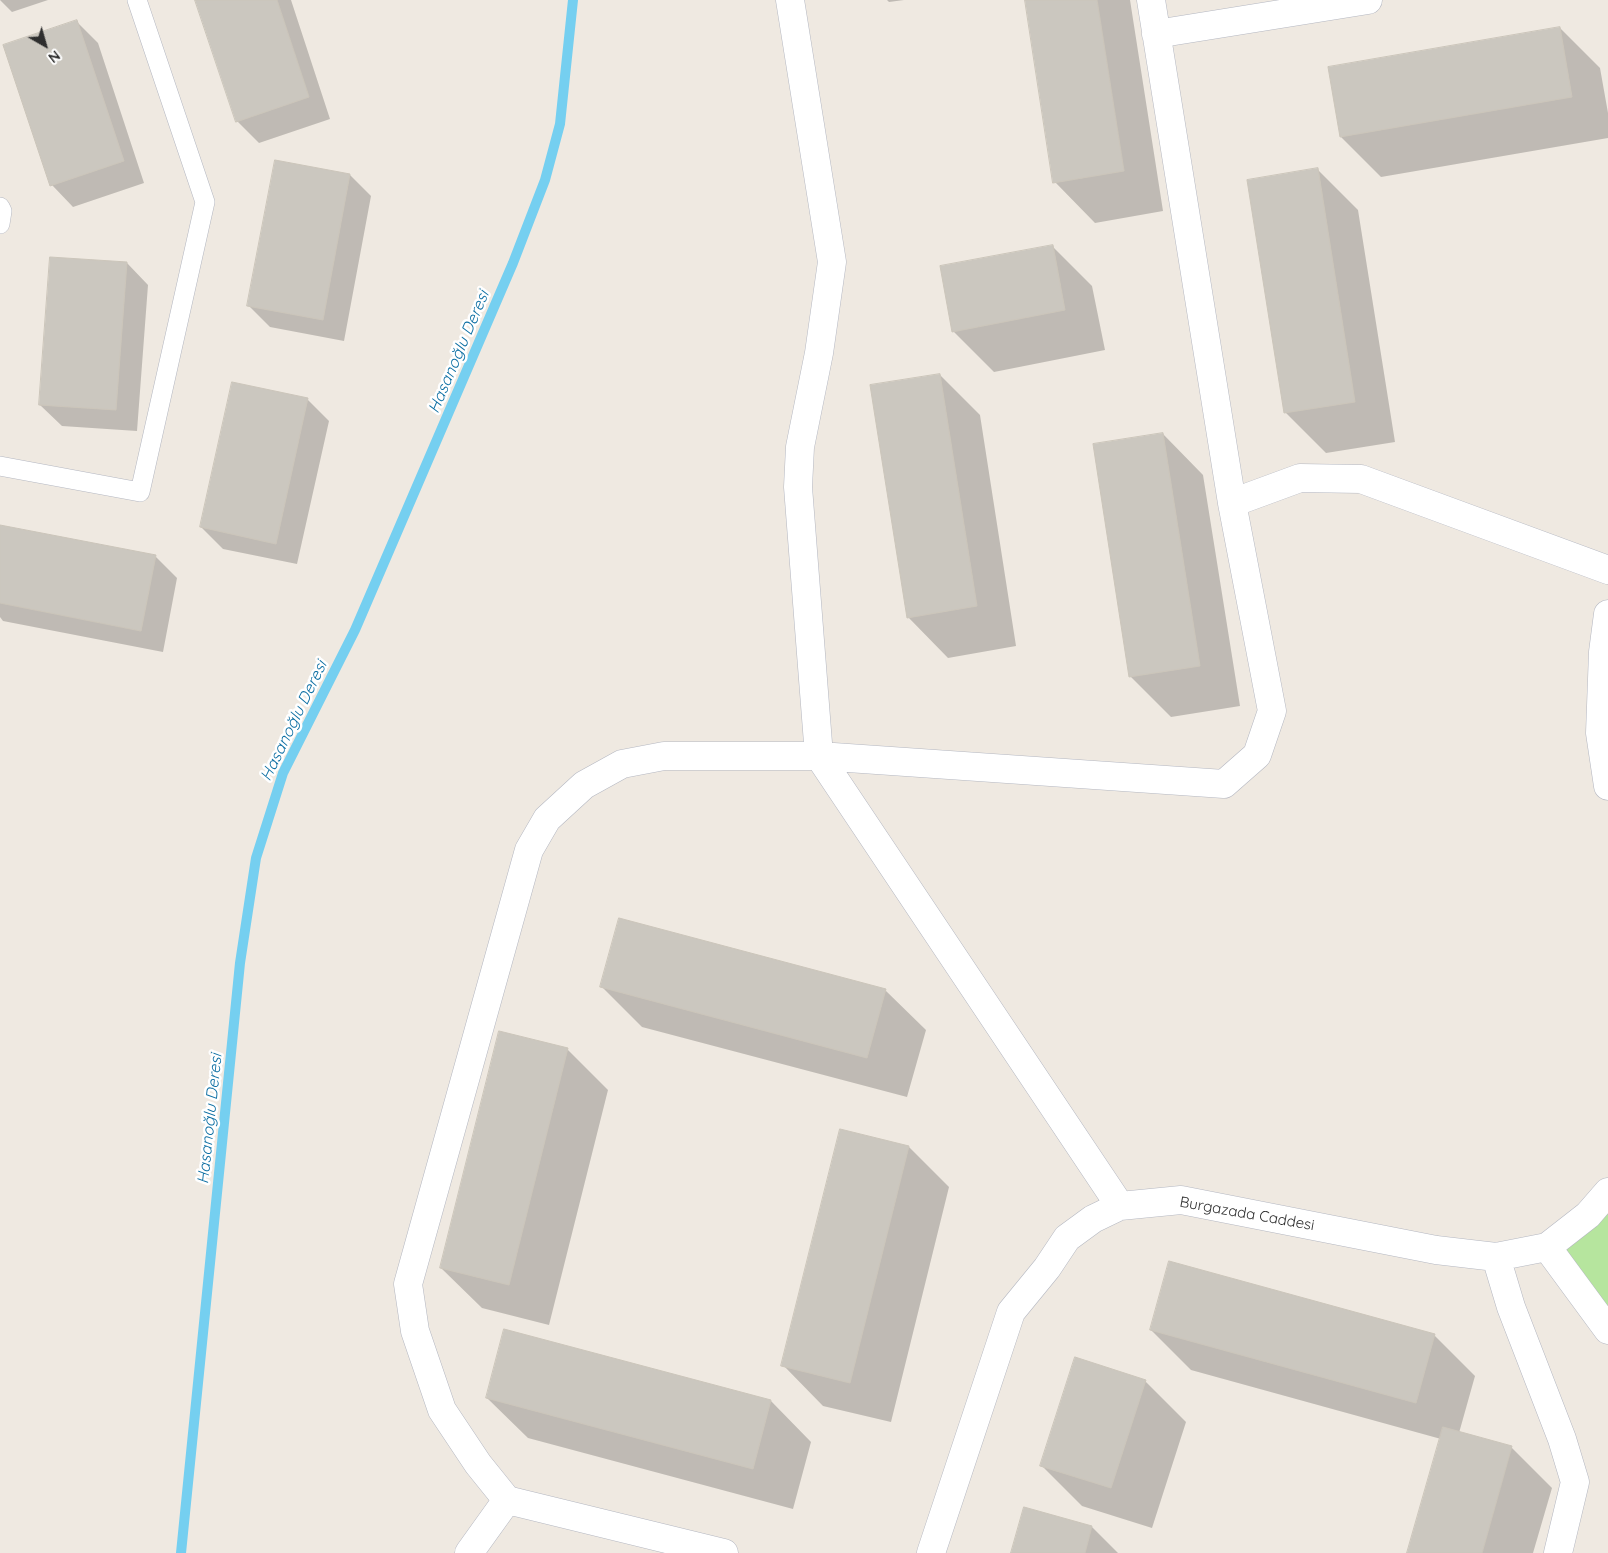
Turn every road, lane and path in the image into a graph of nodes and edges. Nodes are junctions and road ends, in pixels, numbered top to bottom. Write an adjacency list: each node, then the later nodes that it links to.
1 (137, 0): 8 (lane)
2 (790, 0): 12 (street)
3 (1151, 0): 5 (street)
4 (1368, 0): 5 (street)
5 (1156, 34): 9 (street)
6 (0, 207): 7 (lane)
7 (0, 224)
8 (0, 466)
9 (1232, 503): 10 (street); 12 (street)
10 (1608, 570)
11 (1608, 614): 13 (street)
12 (819, 756): 15 (street); 19 (street)
13 (1608, 786)
14 (1608, 1192): 16 (street, Burgazada Caddesi)
15 (1120, 1206): 17 (street, Burgazada Caddesi); 22 (street, Burgazada Caddesi)
16 (1547, 1247): 17 (street, Burgazada Caddesi); 18 (street)
17 (1496, 1257): 23 (street)
18 (1608, 1330)
19 (507, 1500): 20 (street); 21 (street)
20 (469, 1553)
21 (724, 1553)
22 (930, 1553)
23 (1558, 1553)

